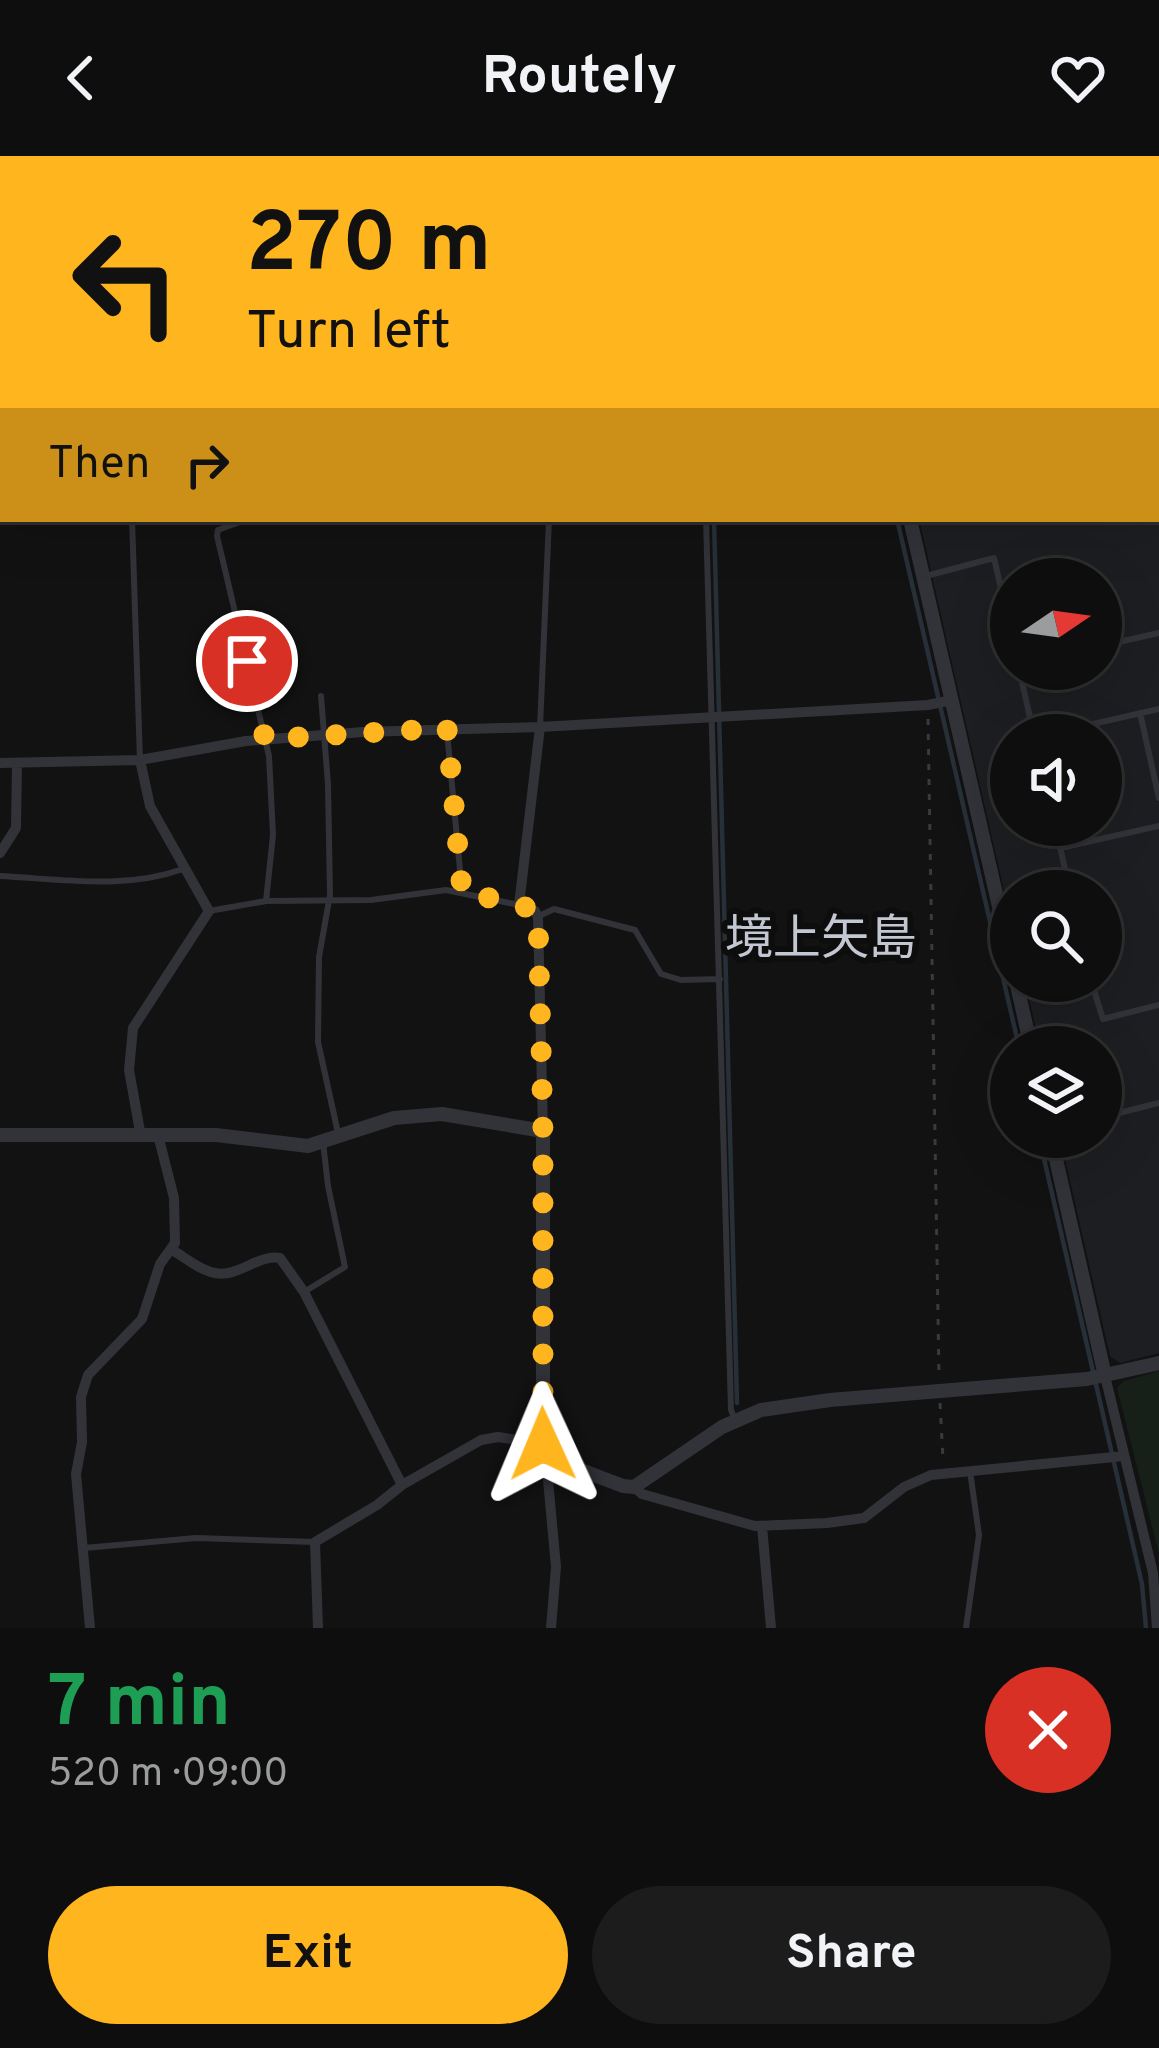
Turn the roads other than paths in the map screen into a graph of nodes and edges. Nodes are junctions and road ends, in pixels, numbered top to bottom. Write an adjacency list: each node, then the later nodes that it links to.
1 (132, 522): 20 (lane)
2 (239, 522): 19 (lane)
3 (548, 522): 17 (lane)
4 (706, 522): 14 (lane)
5 (911, 522): 7 (street)
6 (990, 559): 7 (lane)
7 (923, 576): 11 (street)
8 (1159, 633): 9 (lane)
9 (1122, 641)
10 (321, 696): 18 (lane)
11 (952, 700): 14 (street); 28 (street)
12 (1159, 709): 13 (lane)
13 (1140, 713): 15 (lane); 23 (lane)
14 (712, 717): 17 (street); 37 (lane)
15 (1122, 717)
16 (447, 728): 17 (street); 18 (street); 31 (lane)
17 (540, 728): 34 (street)
18 (326, 734): 19 (street); 33 (lane)
19 (265, 739): 20 (street); 32 (lane)
20 (140, 760): 22 (street); 27 (street)
21 (0, 763): 22 (street)
22 (17, 763): 26 (street)
23 (1159, 798)
24 (1159, 826): 25 (lane)
25 (1060, 848): 29 (lane)
26 (0, 853)
27 (186, 868): 30 (lane); 35 (street)
28 (991, 870)
29 (1065, 870)
30 (0, 876)
31 (462, 891): 33 (lane); 34 (lane)
32 (266, 901): 33 (lane); 35 (lane)
33 (330, 903): 45 (lane)
34 (519, 905): 36 (street)
35 (209, 911): 44 (street)
36 (538, 917): 37 (lane); 42 (street)
37 (719, 979): 52 (lane)
38 (1098, 1002): 39 (lane)
39 (1159, 1005)
40 (1159, 1102): 41 (lane)
41 (1122, 1112)
42 (543, 1131): 45 (street); 53 (street)
43 (0, 1135): 44 (street)
44 (150, 1136): 46 (street); 48 (street)
45 (340, 1136): 46 (street)
46 (323, 1142): 49 (lane)
47 (1055, 1158): 51 (street)
48 (172, 1250): 49 (street); 60 (street)
49 (304, 1292): 56 (street)
50 (1159, 1363): 51 (street)
51 (1098, 1378): 52 (street); 54 (street)
52 (735, 1420): 57 (street)
53 (548, 1450): 56 (street); 57 (street); 64 (street)
54 (1124, 1456): 55 (street); 61 (street)
55 (970, 1471): 58 (street); 66 (lane)
56 (402, 1484): 59 (street)
57 (634, 1487): 58 (street)
58 (762, 1526): 65 (street)
59 (315, 1542): 60 (lane); 63 (street)
60 (81, 1548): 62 (street)
61 (1156, 1572): 67 (street)
62 (89, 1628)
63 (318, 1628)
64 (551, 1628)
65 (771, 1628)
66 (966, 1628)
67 (1157, 1628)

